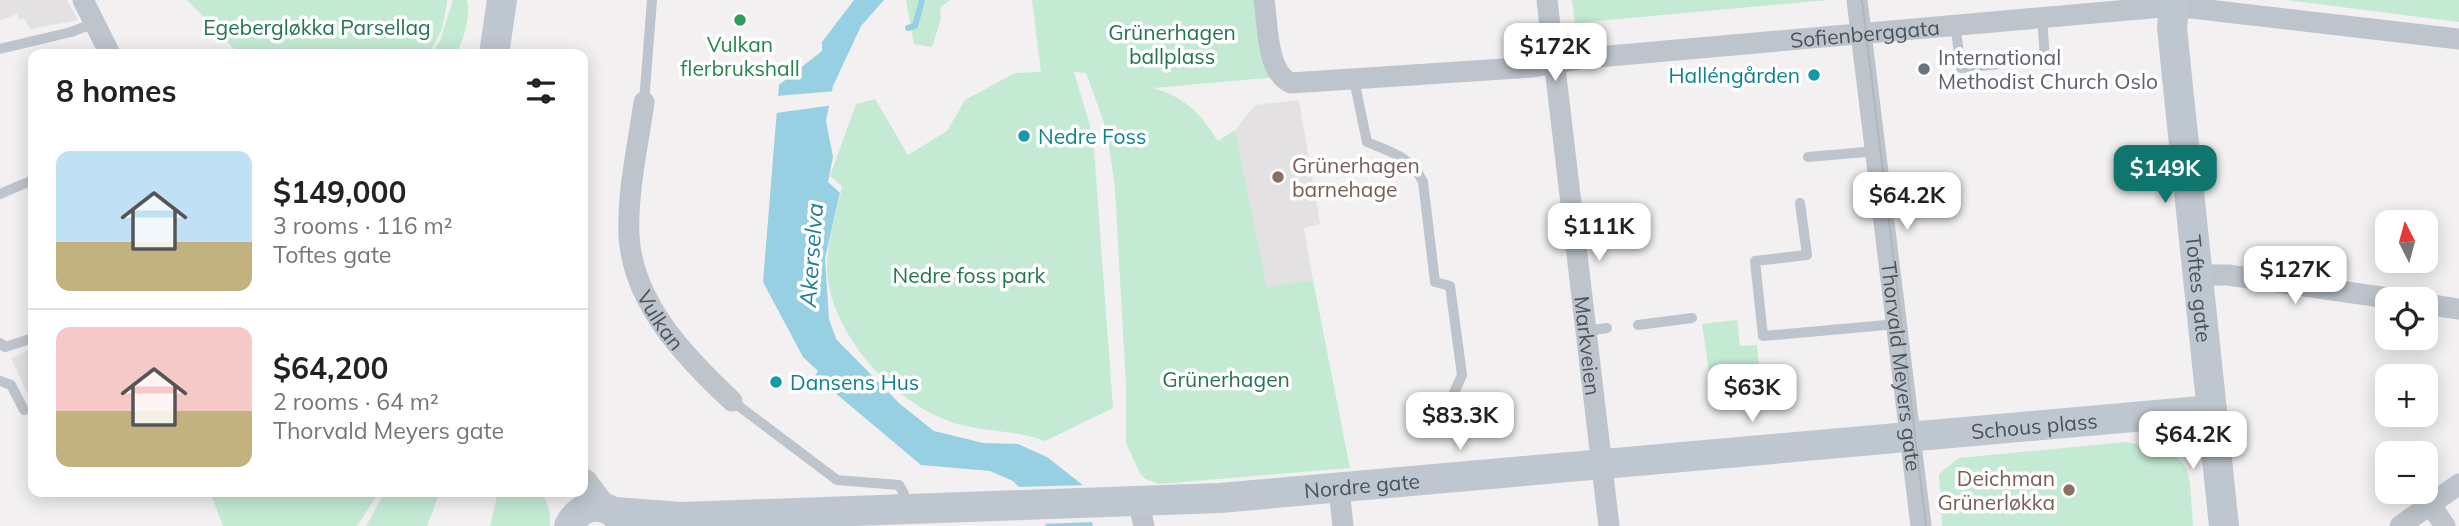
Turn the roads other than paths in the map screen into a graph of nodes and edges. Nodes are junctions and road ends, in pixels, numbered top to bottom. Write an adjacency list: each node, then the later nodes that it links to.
1 (83, 0): 9 (street)
2 (502, 0): 15 (street)
3 (652, 0): 18 (lane, Vulkan)
4 (1264, 0): 17 (street, Sofienberggata)
5 (1547, 0): 16 (street, Markveien)
6 (1857, 0): 11 (street, Thorvald Meyers gate)
7 (2174, 3): 8 (street, Sofienberggata); 12 (street, Sofienberggata); 24 (street, Toftes gate)
8 (2042, 17): 10 (street, Sofienberggata); 10 (lane)
9 (95, 23): 13 (lane); 14 (street)
10 (1955, 24): 11 (street, Sofienberggata)
11 (1861, 32): 16 (street, Sofienberggata); 19 (street, Thorvald Meyers gate)
12 (2459, 39)
13 (0, 49)
14 (108, 49)
15 (495, 49)
16 (1556, 62): 17 (street, Sofienberggata); 39 (street, Markveien)
17 (1354, 80): 37 (lane)
18 (644, 102): 34 (street, Vulkan)
19 (1877, 151): 20 (lane); 29 (street, Thorvald Meyers gate)
20 (1808, 157)
21 (28, 182): 22 (lane)
22 (0, 194)
23 (1800, 203): 29 (lane)
24 (2198, 275): 25 (street); 36 (street, Toftes gate)
25 (2375, 296)
26 (2438, 306): 27 (street)
27 (2459, 309)
28 (1692, 318): 30 (lane)
29 (1897, 324): 38 (street, Thorvald Meyers gate)
30 (1638, 325)
31 (28, 339): 32 (lane)
32 (0, 343)
33 (0, 381): 35 (lane)
34 (732, 401): 45 (lane, Vulkan)
35 (24, 410)
36 (2212, 411): 38 (street, Schous plass); 53 (street)
37 (1458, 428)
38 (1910, 437): 39 (street, Nordre gate); 52 (street, Thorvald Meyers gate)
39 (1604, 464): 41 (street, Nordre gate); 51 (street, Markveien)
40 (2459, 484): 42 (street)
41 (1339, 489): 46 (street, Nordre gate); 50 (street)
42 (2438, 498)
43 (2430, 504): 54 (street); 55 (street)
44 (589, 509): 47 (street)
45 (905, 510): 47 (street, Nordre gate); 48 (street, Nordre gate)
46 (1141, 514): 48 (street, Nordre gate)
47 (682, 517): 49 (street)
48 (939, 517)
49 (645, 526)
50 (1343, 526)
51 (1609, 526)
52 (1921, 526)
53 (2224, 526)
54 (2400, 526)
55 (2445, 526)

